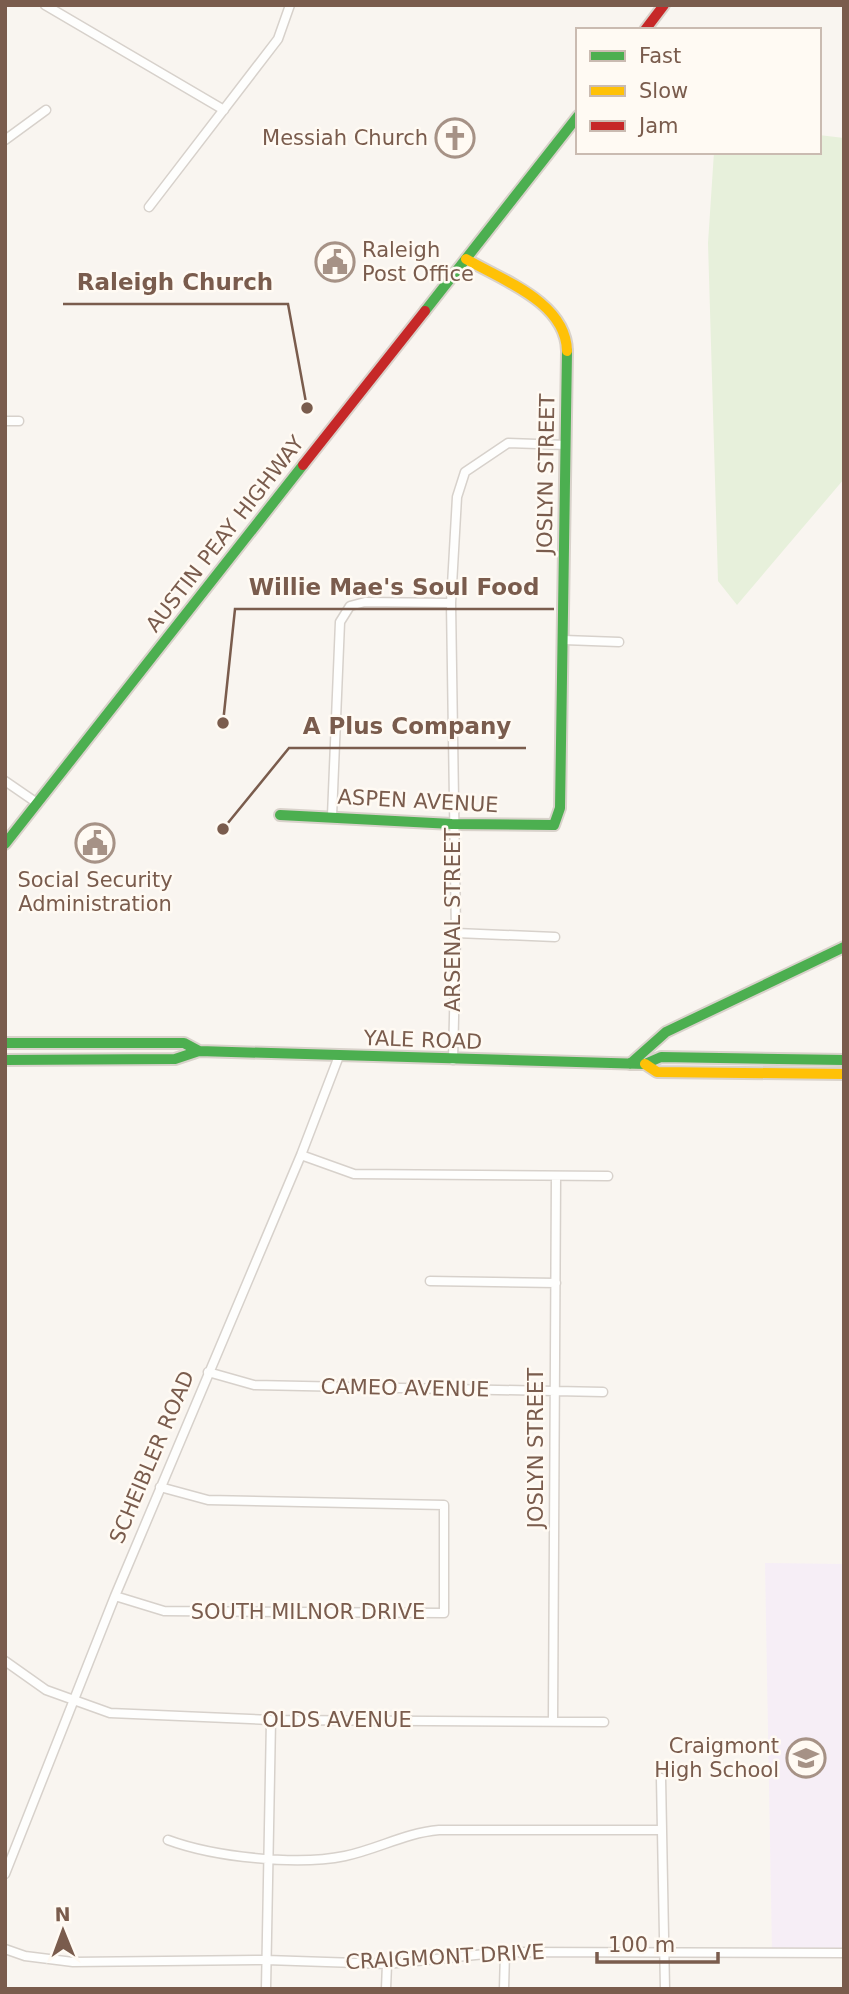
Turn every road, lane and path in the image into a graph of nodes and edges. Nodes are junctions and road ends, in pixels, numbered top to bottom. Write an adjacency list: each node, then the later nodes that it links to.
1 (45, 5): 6 (street)
2 (290, 5): 6 (street)
3 (664, 5): 4 (main road)
4 (647, 28)
5 (46, 110): 8 (street)
6 (224, 110): 9 (street)
7 (576, 119): 10 (main road, AUSTIN PEAY HIGHWAY)
8 (5, 140)
9 (149, 207)
10 (466, 260): 13 (main road, JOSLYN STREET); 18 (main road, AUSTIN PEAY HIGHWAY)
11 (5, 421): 12 (street)
12 (19, 421)
13 (566, 445): 14 (street, ARSENAL STREET); 15 (main road, JOSLYN STREET)
14 (452, 603): 20 (street); 21 (street, ARSENAL STREET)
15 (564, 640): 16 (street); 22 (main road, JOSLYN STREET)
16 (619, 642)
17 (5, 781): 18 (street)
18 (37, 803): 23 (main road, AUSTIN PEAY HIGHWAY)
19 (280, 816): 20 (main road, ASPEN AVENUE)
20 (332, 816): 21 (main road, ASPEN AVENUE)
21 (453, 824): 22 (main road, ASPEN AVENUE); 24 (street, ARSENAL STREET)
22 (554, 825)
23 (5, 844)
24 (456, 933): 25 (street); 31 (street, ARSENAL STREET)
25 (555, 937)
26 (844, 947): 33 (main road)
27 (5, 1043): 28 (main road, YALE ROAD)
28 (199, 1051): 29 (main road, YALE ROAD); 30 (main road, YALE ROAD)
29 (339, 1056): 31 (main road, YALE ROAD); 36 (street, SCHEIBLER ROAD)
30 (5, 1060)
31 (453, 1060): 33 (main road, YALE ROAD)
32 (844, 1060): 34 (main road, YALE ROAD)
33 (631, 1064): 34 (main road, YALE ROAD)
34 (645, 1064): 35 (main road, YALE ROAD)
35 (844, 1074)
36 (301, 1155): 37 (street); 41 (street, SCHEIBLER ROAD)
37 (556, 1176): 38 (street); 40 (street, JOSLYN STREET)
38 (608, 1176)
39 (430, 1281): 40 (street)
40 (556, 1283): 42 (street, JOSLYN STREET)
41 (208, 1372): 42 (street, CAMEO AVENUE); 44 (street, SCHEIBLER ROAD)
42 (556, 1391): 43 (street, CAMEO AVENUE); 49 (street, JOSLYN STREET)
43 (603, 1392)
44 (160, 1487): 45 (street, SCHEIBLER ROAD); 45 (street, SOUTH MILNOR DRIVE)
45 (115, 1595): 47 (street, SCHEIBLER ROAD)
46 (5, 1661): 47 (street, OLDS AVENUE)
47 (72, 1702): 48 (street, OLDS AVENUE); 55 (street, SCHEIBLER ROAD)
48 (271, 1720): 49 (street, OLDS AVENUE); 54 (street)
49 (553, 1721): 50 (street, OLDS AVENUE)
50 (604, 1721)
51 (662, 1778): 52 (street)
52 (661, 1830): 54 (street); 57 (street)
53 (168, 1840): 54 (street)
54 (271, 1859): 60 (street)
55 (5, 1874)
56 (5, 1949): 60 (street, CRAIGMONT DRIVE)
57 (664, 1951): 58 (street, CRAIGMONT DRIVE); 59 (street, CRAIGMONT DRIVE); 65 (street)
58 (505, 1952): 61 (street, CRAIGMONT DRIVE); 64 (street)
59 (844, 1953)
60 (266, 1960): 61 (street, CRAIGMONT DRIVE); 62 (street)
61 (387, 1964): 63 (street)
62 (266, 1989)
63 (386, 1989)
64 (505, 1989)
65 (665, 1989)

